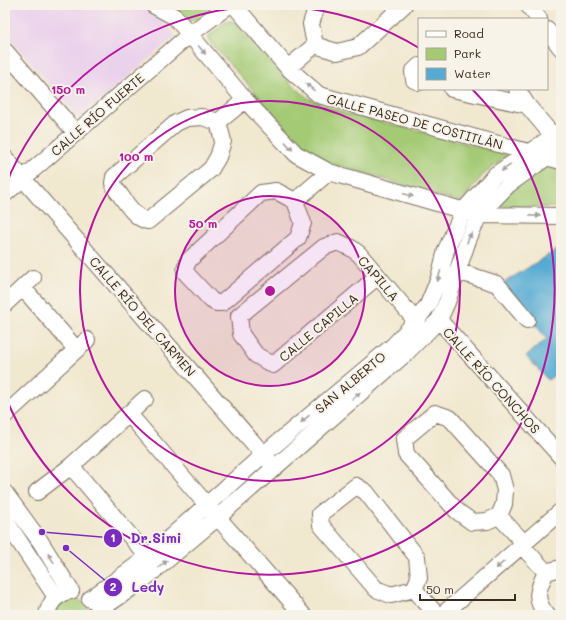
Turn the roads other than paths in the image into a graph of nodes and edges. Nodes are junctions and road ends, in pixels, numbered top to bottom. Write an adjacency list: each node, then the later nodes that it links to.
1 (153, 5): 9 (street)
2 (230, 5): 9 (street, CALLE RÍO FUERTE)
3 (234, 5): 14 (street, CALLE PASEO DE COSTITLÁN)
4 (317, 5): 10 (street)
5 (404, 5): 10 (street)
6 (528, 5): 7 (street)
7 (538, 18)
8 (548, 31): 11 (street)
9 (189, 35): 18 (street, one-way to 18); 21 (street, CALLE RÍO FUERTE)
10 (315, 45): 14 (street)
11 (561, 48)
12 (5, 51): 21 (street)
13 (418, 67): 15 (street)
14 (288, 68): 23 (street, CALLE PASEO DE COSTITLÁN, one-way to 14)
15 (418, 82)
16 (457, 90): 19 (street)
17 (518, 90): 19 (street)
18 (245, 100): 20 (street); 26 (street, one-way to 26)
19 (526, 105): 22 (street)
20 (218, 122): 20 (street)
21 (76, 133): 27 (street, CALLE RÍO FUERTE)
22 (558, 138): 23 (street, SAN ALBERTO); 25 (street, SAN ALBERTO)
23 (528, 153): 25 (street, CALLE PASEO DE COSTITLÁN); 30 (street, SAN ALBERTO, one-way to 30)
24 (5, 158): 27 (street, CALLE RÍO DEL CARMEN)
25 (554, 159): 31 (street, SAN ALBERTO)
26 (329, 172): 29 (street); 30 (street, one-way to 30)
27 (23, 178): 28 (street, CALLE RÍO FUERTE); 43 (street, CALLE RÍO DEL CARMEN)
28 (5, 194)
29 (295, 201): 29 (street)
30 (463, 211): 31 (street); 39 (street, SAN ALBERTO, one-way to 39)
31 (479, 215): 32 (street, one-way to 32); 34 (street, SAN ALBERTO, one-way to 31)
32 (561, 216)
33 (338, 242): 35 (street, CAPILLA); 35 (street, CALLE CAPILLA)
34 (457, 270): 37 (street, SAN ALBERTO); 38 (street)
35 (378, 276): 39 (street, CAPILLA)
36 (5, 304): 42 (street)
37 (439, 320): 44 (street, CALLE RÍO CONCHOS); 46 (street, SAN ALBERTO, one-way to 37)
38 (527, 320)
39 (416, 321): 43 (street, SAN ALBERTO, one-way to 43)
40 (145, 399): 41 (street)
41 (129, 414): 45 (street); 49 (street)
42 (5, 415)
43 (264, 454): 46 (street, CALLE RÍO DEL CARMEN); 49 (street, SAN ALBERTO)
44 (561, 457)
45 (71, 466): 47 (street); 55 (street)
46 (274, 468): 52 (street, SAN ALBERTO)
47 (37, 492)
48 (5, 493): 58 (street, one-way to 48)
49 (206, 504): 52 (street); 55 (street, SAN ALBERTO)
50 (561, 511): 54 (street)
51 (499, 516): 51 (street); 54 (street)
52 (218, 517): 60 (street, SAN ALBERTO, one-way to 52); 62 (street)
53 (5, 520): 59 (street)
54 (523, 544): 56 (street); 64 (street, one-way to 64)
55 (148, 557): 60 (street, SAN ALBERTO)
56 (553, 570): 65 (street)
57 (414, 589): 57 (street); 63 (street)
58 (72, 591): 59 (street); 60 (street)
59 (56, 597): 61 (street)
60 (95, 608)
61 (47, 615)
62 (303, 615)
63 (437, 615)
64 (442, 615)
65 (547, 615)

